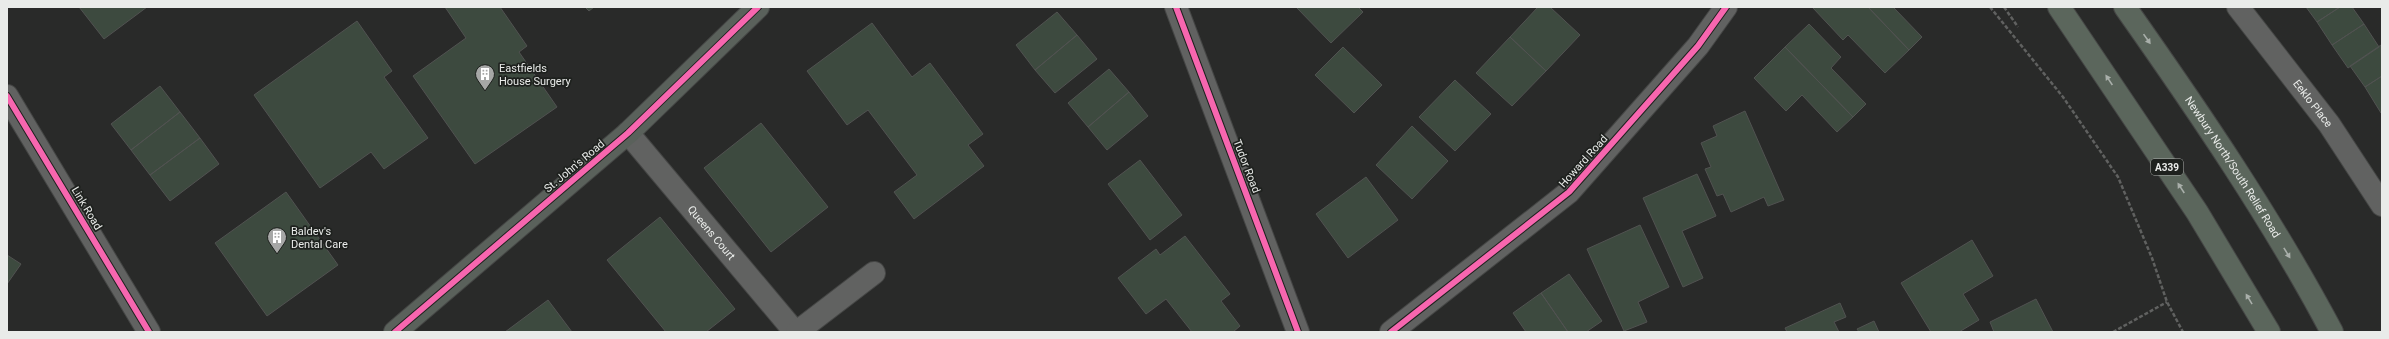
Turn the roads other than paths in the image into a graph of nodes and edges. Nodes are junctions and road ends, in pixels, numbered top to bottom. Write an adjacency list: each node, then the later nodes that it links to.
1 (758, 7): 8 (main road, St. John's Road)
2 (1176, 7): 14 (street, Tudor Road)
3 (1726, 7): 15 (street, Howard Road)
4 (2059, 7): 16 (highway, A339, one-way to 4)
5 (2125, 7): 17 (highway, Newbury North/South Relief Road, one-way to 17)
6 (2238, 7): 9 (street, Eeklo Place)
7 (7, 96): 11 (street, Link Road)
8 (628, 132): 12 (main road, St. John's Road); 13 (street, Queens Court)
9 (2382, 205)
10 (874, 273): 13 (street, Queens Court)
11 (149, 332)
12 (395, 332)
13 (796, 332)
14 (1298, 332)
15 (1391, 332)
16 (2270, 332)
17 (2332, 332)

